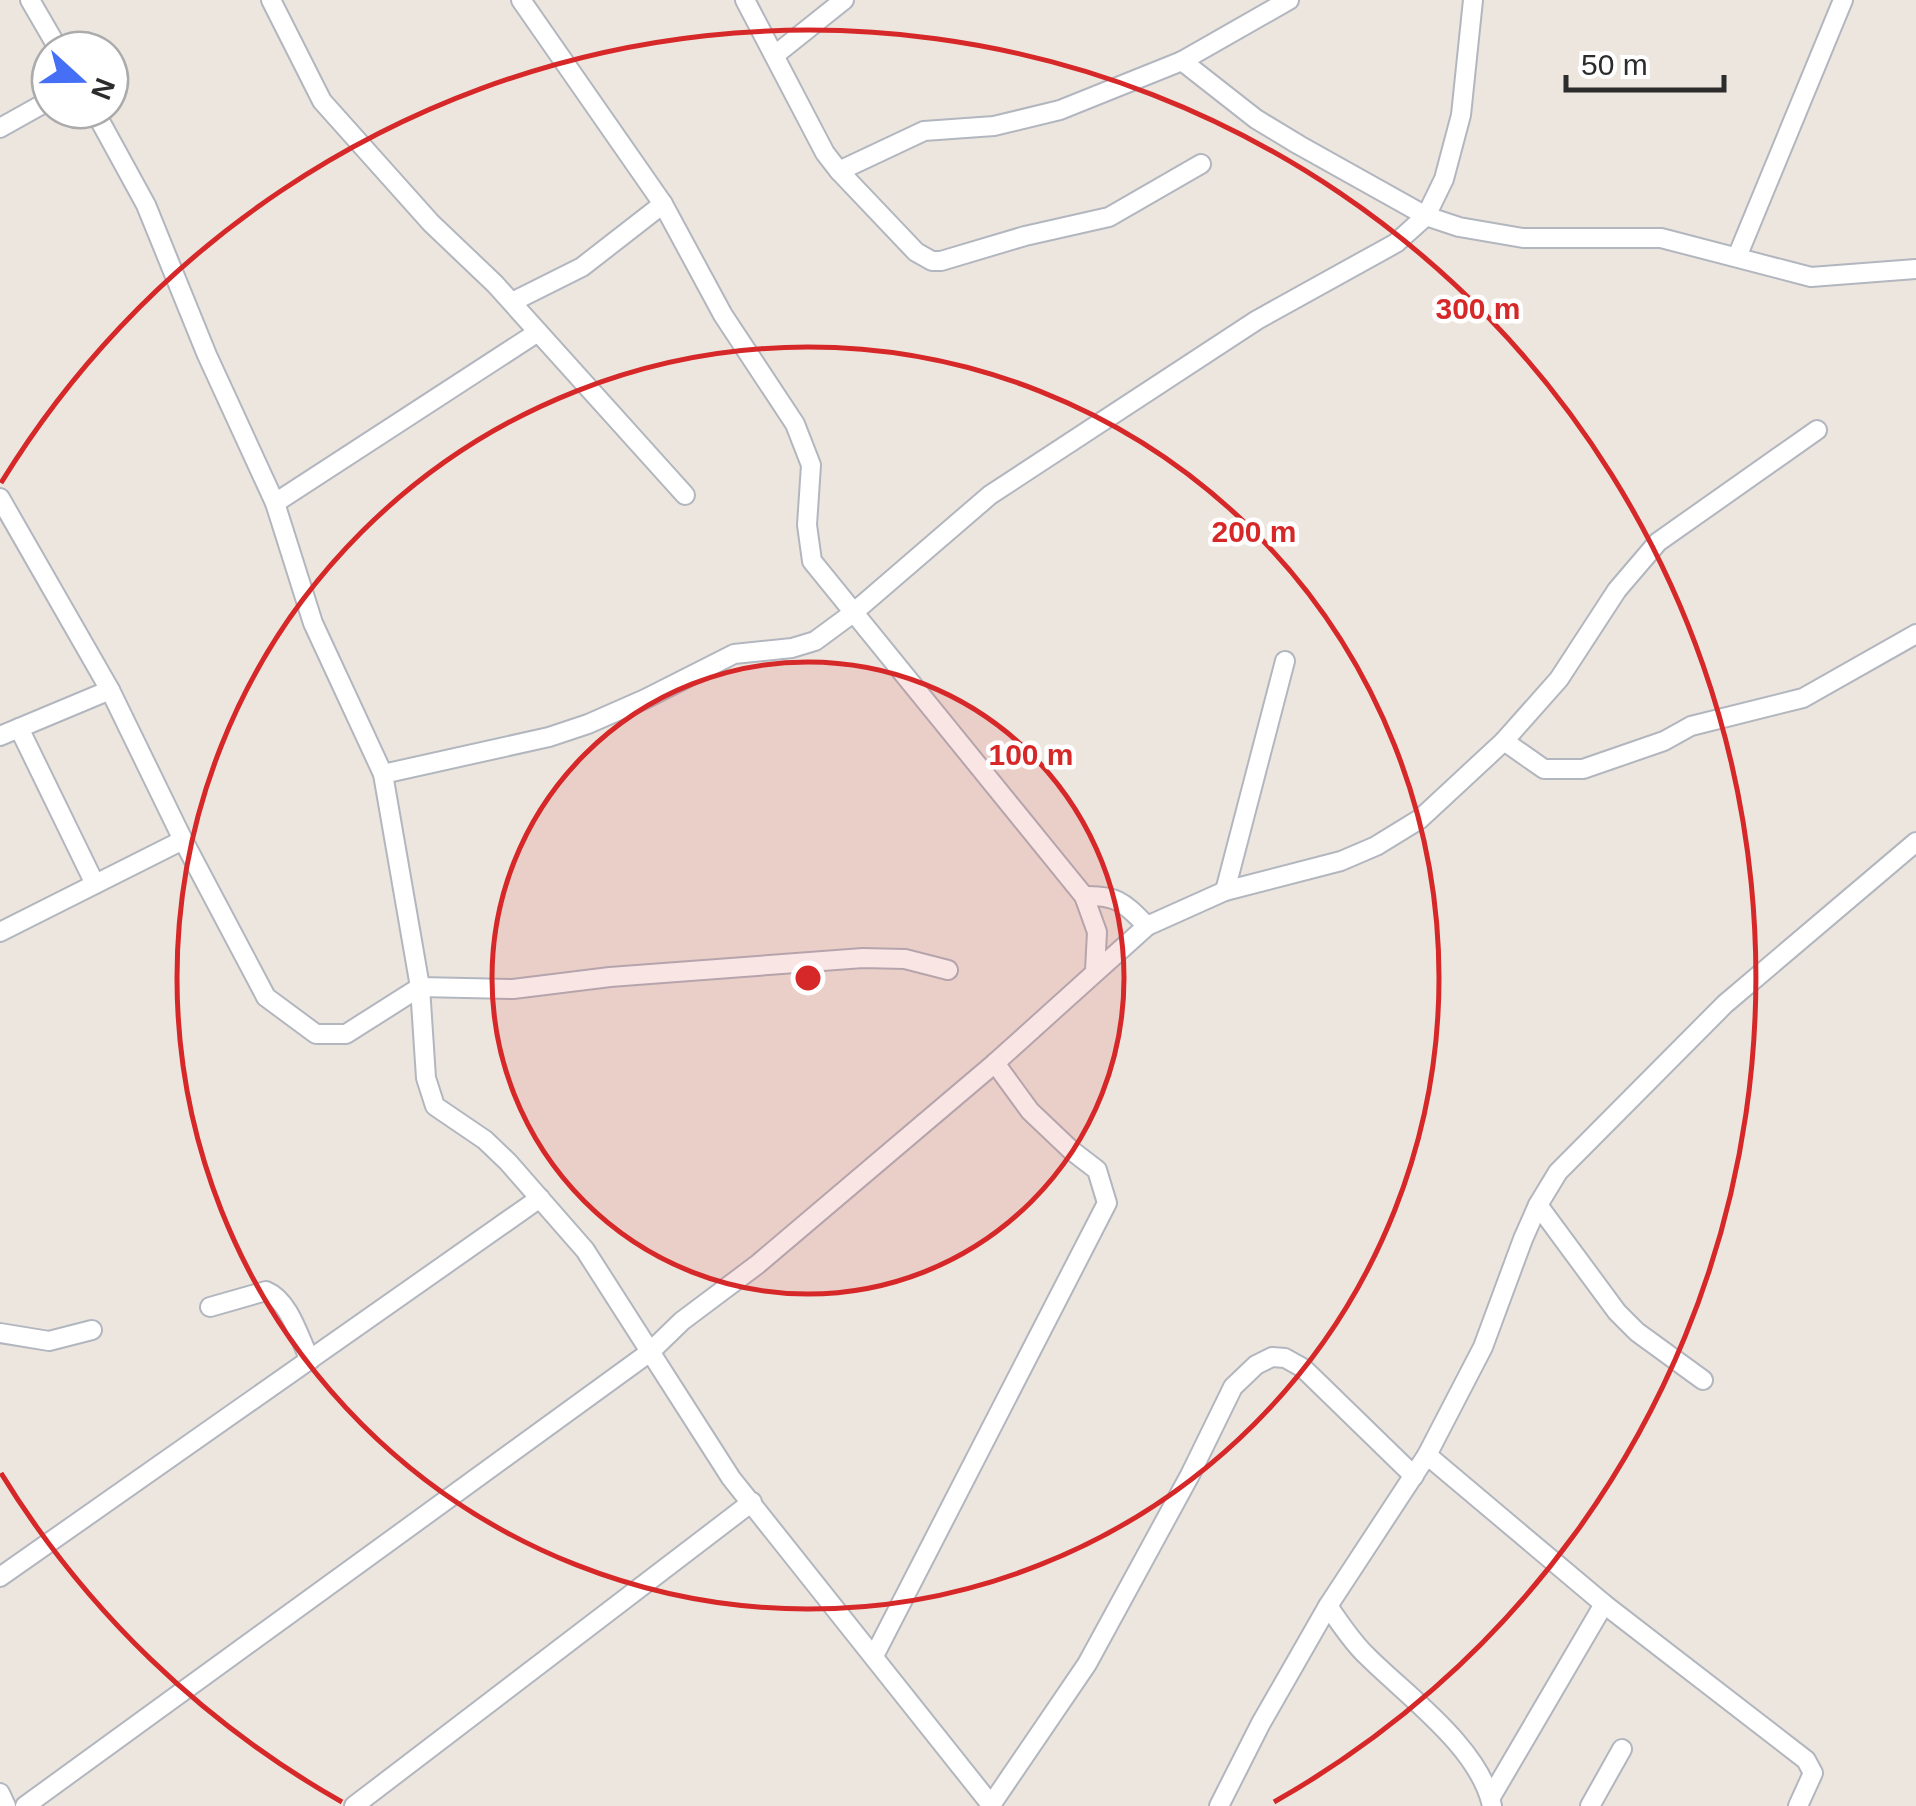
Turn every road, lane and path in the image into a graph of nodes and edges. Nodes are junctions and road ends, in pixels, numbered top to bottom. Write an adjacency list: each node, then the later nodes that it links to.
1 (30, 0): 9 (street)
2 (272, 0): 21 (street)
3 (521, 0): 17 (street)
4 (745, 0): 10 (street)
5 (844, 0): 10 (street)
6 (1289, 0): 11 (street)
7 (1473, 0): 18 (street)
8 (1844, 0): 19 (street)
9 (47, 30)
10 (775, 55): 16 (street)
11 (1182, 61): 16 (street); 18 (street)
12 (30, 111): 13 (street)
13 (0, 128)
14 (105, 130): 26 (street)
15 (1202, 164): 16 (street)
16 (840, 171)
17 (663, 204): 21 (street); 27 (street)
18 (1426, 216): 19 (street); 27 (street)
19 (1737, 257): 20 (street)
20 (1916, 269)
21 (512, 302): 22 (street)
22 (538, 332): 24 (street); 26 (street)
23 (1817, 430): 33 (street)
24 (685, 495)
25 (0, 498): 30 (street)
26 (275, 503): 34 (street)
27 (853, 613): 34 (street); 39 (street)
28 (1916, 634): 33 (street)
29 (1285, 661): 38 (street)
30 (110, 690): 31 (street); 35 (street)
31 (19, 728): 32 (street); 37 (street)
32 (0, 736)
33 (1504, 741): 38 (street)
34 (383, 774): 44 (street)
35 (182, 840): 37 (street); 44 (street)
36 (1916, 842): 47 (street)
37 (95, 884): 41 (street)
38 (1226, 891): 40 (street)
39 (1084, 896): 40 (street); 43 (street)
40 (1146, 926): 43 (street)
41 (0, 932)
42 (948, 970): 44 (street)
43 (1095, 970): 45 (street)
44 (420, 986): 46 (street)
45 (995, 1063): 51 (street); 60 (street)
46 (540, 1198): 51 (street); 52 (street)
47 (1538, 1205): 53 (street); 54 (street)
48 (210, 1307): 52 (street)
49 (92, 1330): 50 (street)
50 (0, 1332)
51 (650, 1352): 56 (street); 65 (street)
52 (310, 1360): 57 (street)
53 (1703, 1380)
54 (1427, 1455): 55 (street); 58 (street)
55 (1414, 1476): 59 (street); 67 (street)
56 (752, 1502): 60 (street); 66 (street)
57 (0, 1577)
58 (1604, 1604): 63 (street); 70 (street)
59 (1328, 1606): 63 (street); 68 (street)
60 (874, 1656): 67 (street)
61 (1622, 1750): 69 (street)
62 (0, 1793): 64 (street)
63 (1492, 1802)
64 (6, 1806)
65 (26, 1806)
66 (354, 1806)
67 (992, 1806)
68 (1219, 1806)
69 (1590, 1806)
70 (1798, 1806)

